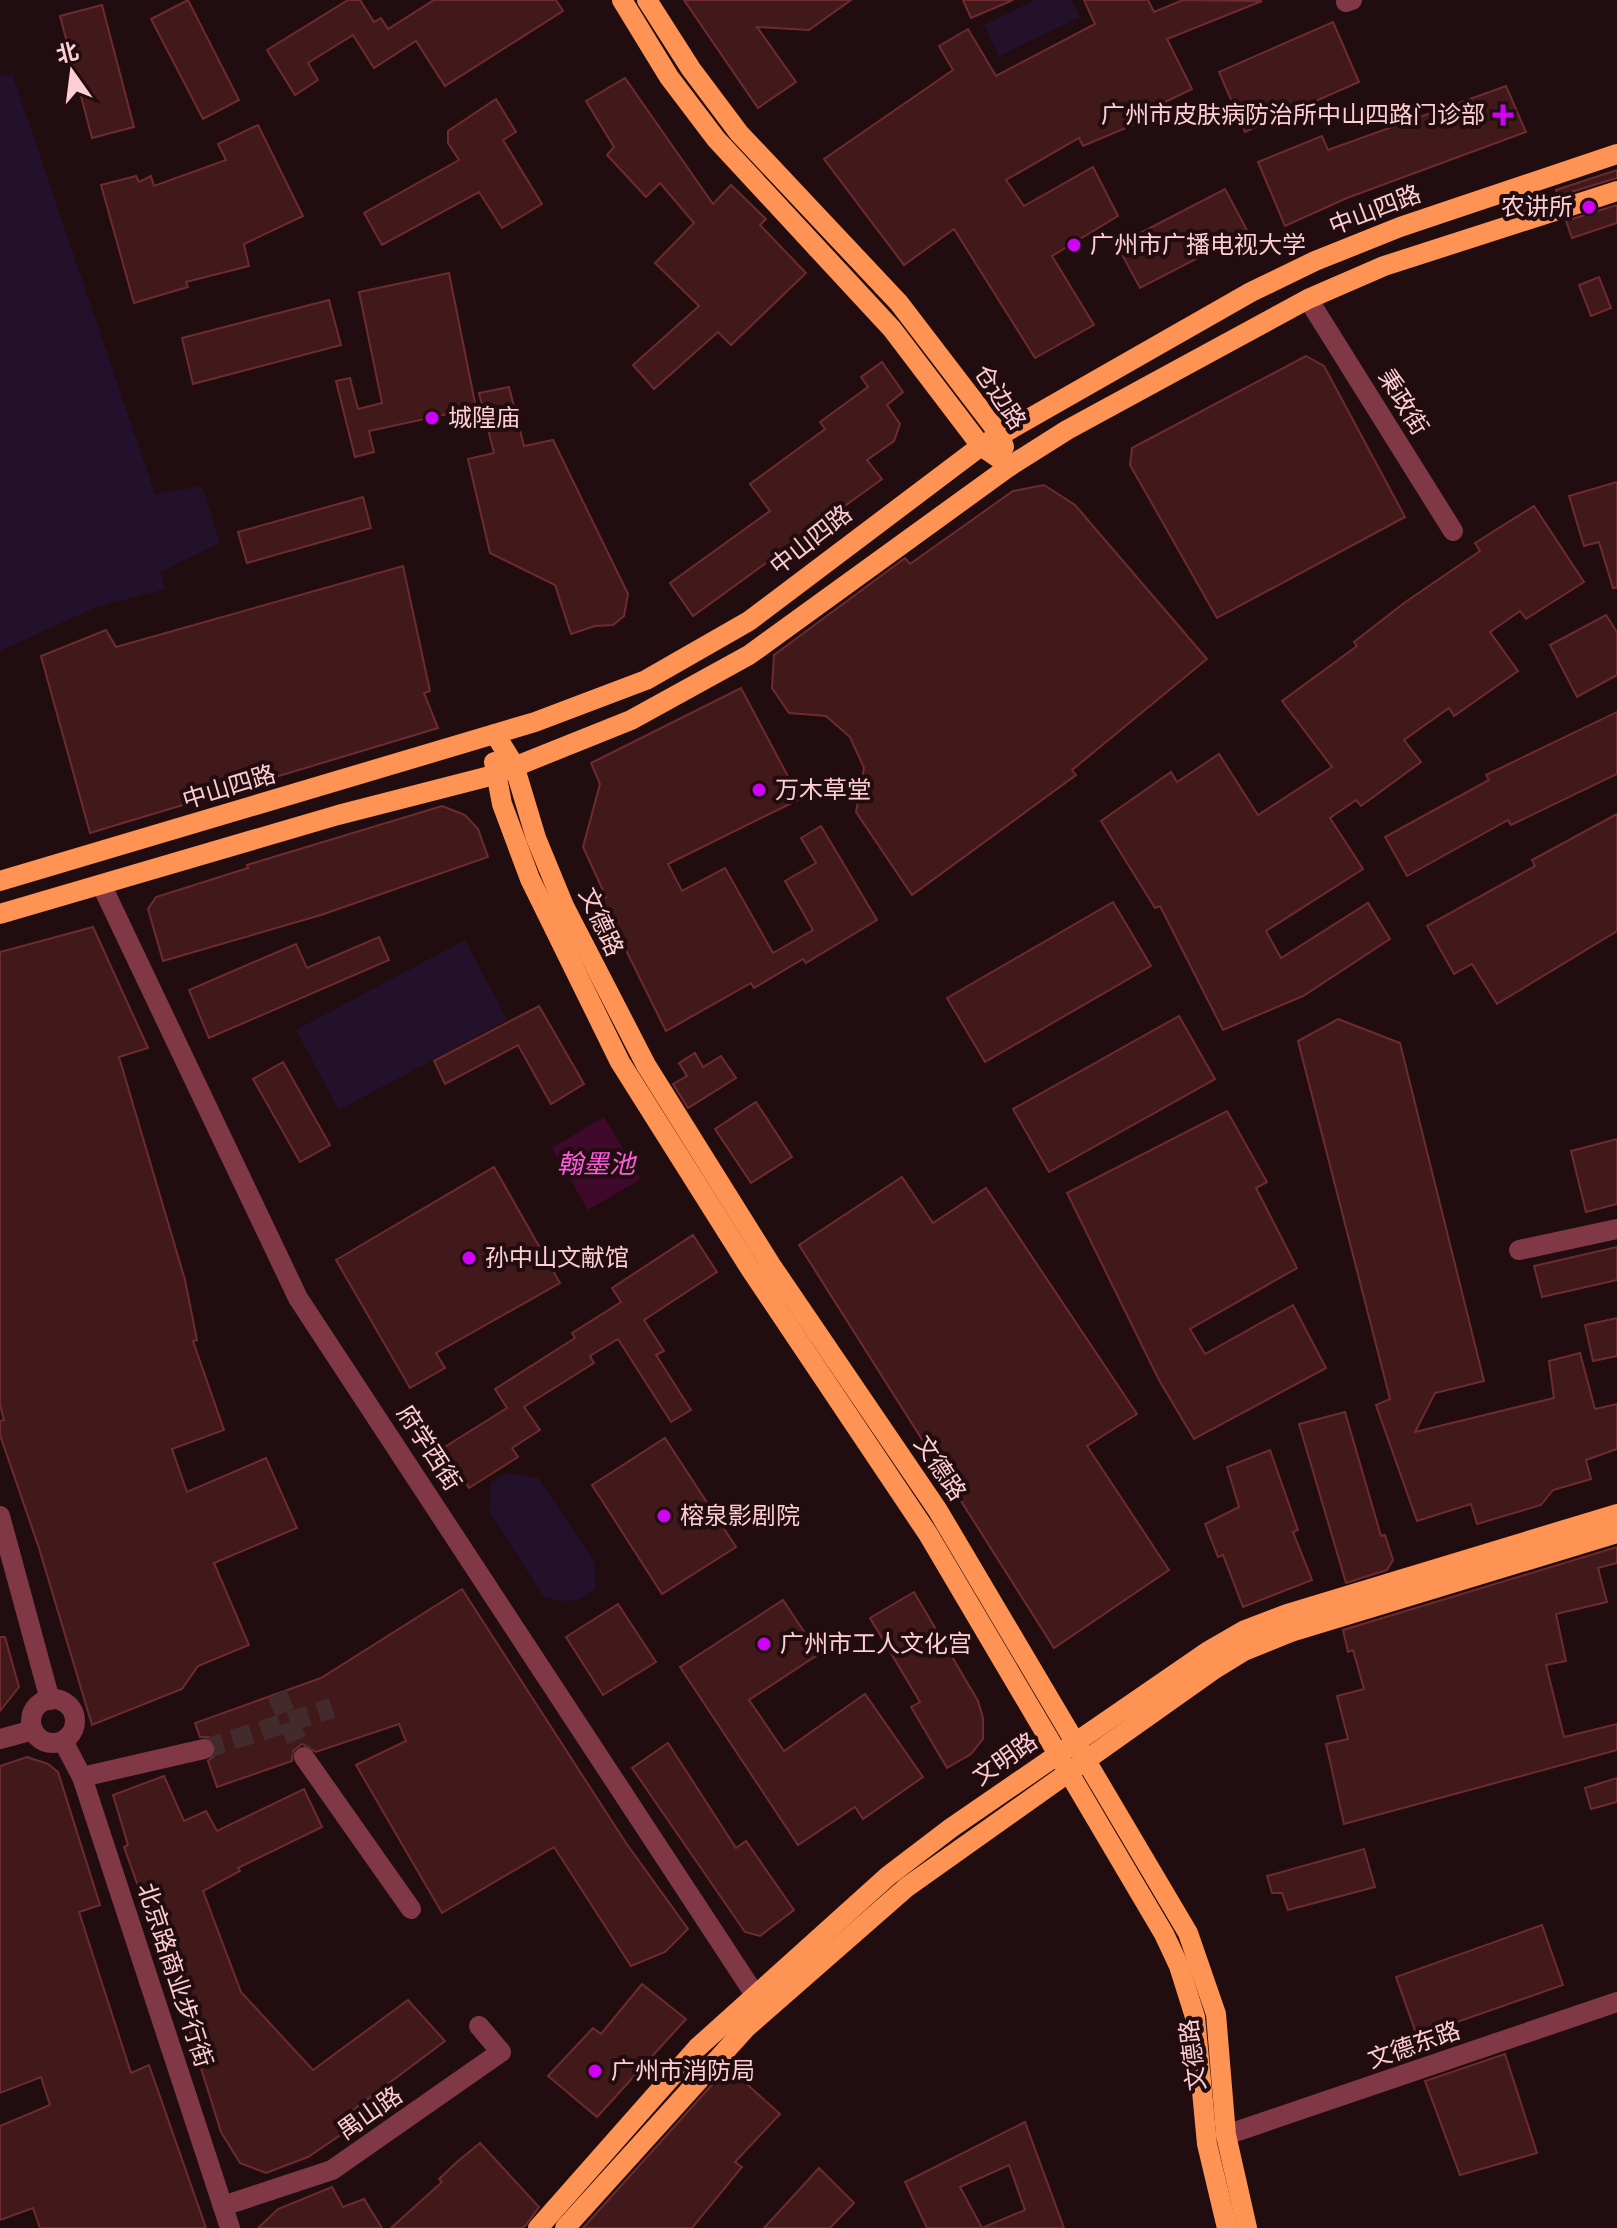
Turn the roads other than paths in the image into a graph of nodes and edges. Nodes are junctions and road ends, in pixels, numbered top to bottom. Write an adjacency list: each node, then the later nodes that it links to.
1 (622, 0): 7 (main road, 仓边路)
2 (647, 0): 6 (main road, 仓边路)
3 (1617, 154): 6 (main road, 中山四路)
4 (1617, 191): 5 (main road)
5 (1308, 299): 8 (main road); 9 (street, 秉政街)
6 (1000, 435): 7 (main road, 中山四路); 8 (main road, 仓边路)
7 (981, 446): 8 (main road, 仓边路); 10 (main road, 中山四路)
8 (1010, 466): 11 (main road)
9 (1453, 531)
10 (495, 734): 11 (main road, 文德路); 12 (main road, 文德路); 13 (main road, 中山四路)
11 (514, 765): 12 (main road); 25 (main road, 文德路)
12 (494, 775): 14 (main road); 27 (main road, 文德路)
13 (0, 881)
14 (102, 886): 15 (main road); 33 (street, 府学西街)
15 (0, 914)
16 (1617, 1229): 17 (street)
17 (1519, 1250)
18 (1617, 1514): 25 (main road, 文明路)
19 (0, 1516): 21 (street)
20 (1617, 1533): 29 (main road, 文明路)
21 (50, 1700): 22 (street); 24 (street)
22 (33, 1730): 23 (street); 24 (street)
23 (0, 1739)
24 (63, 1741): 31 (street, 北京路商业步行街)
25 (1076, 1742): 27 (main road, 文明路); 29 (main road, 文德路)
26 (204, 1749): 31 (street)
27 (1056, 1755): 30 (main road, 文德路); 33 (main road, 文明路)
28 (304, 1757): 32 (street)
29 (1086, 1760): 30 (main road, 文明路); 36 (main road, 文德路)
30 (1068, 1773): 33 (main road, 文明路); 41 (main road, 文德路)
31 (82, 1777): 37 (street, 北京路商业步行街)
32 (411, 1909)
33 (760, 2002): 39 (main road, 文明路); 40 (main road, 文明路)
34 (1617, 2002): 36 (street, 文德东路)
35 (479, 2026): 37 (street, 禺山路)
36 (1226, 2135): 42 (main road, 文德路)
37 (223, 2206): 38 (street, 北京路商业步行街)
38 (230, 2228)
39 (538, 2228)
40 (565, 2228)
41 (1227, 2228)
42 (1247, 2228)

